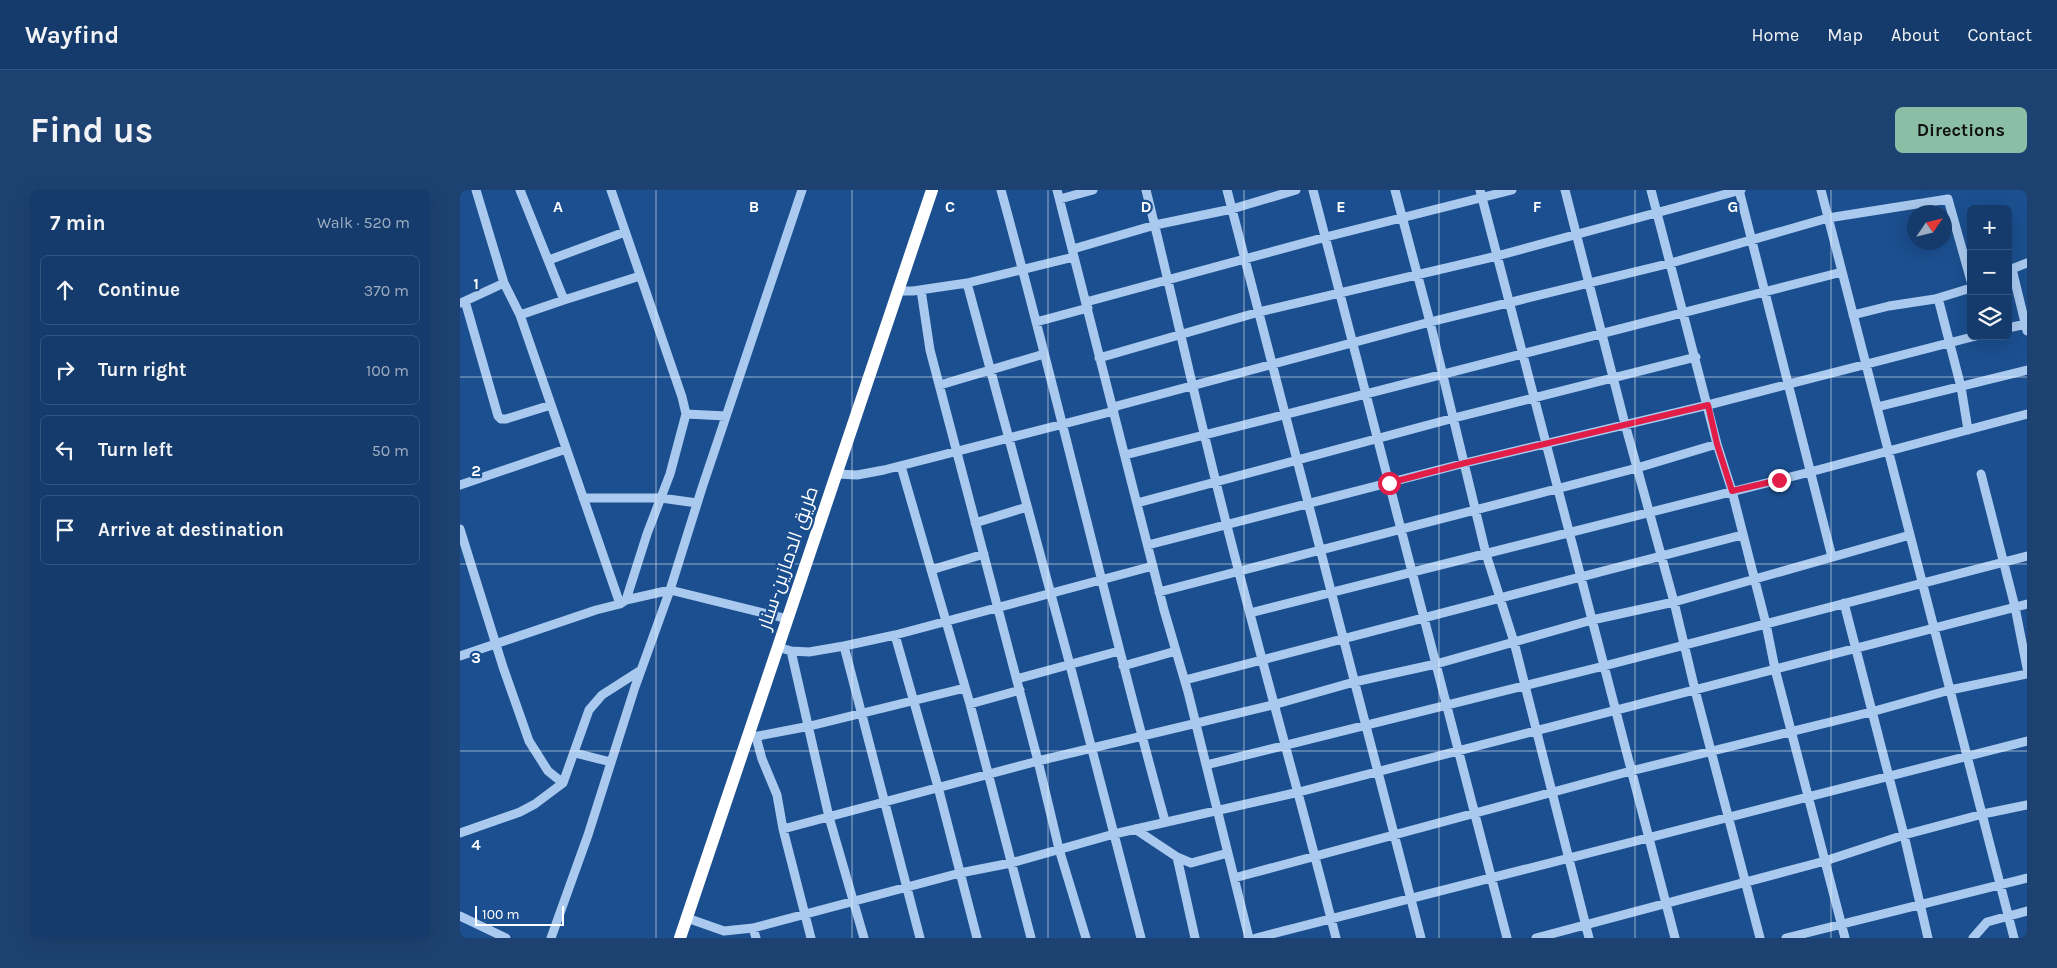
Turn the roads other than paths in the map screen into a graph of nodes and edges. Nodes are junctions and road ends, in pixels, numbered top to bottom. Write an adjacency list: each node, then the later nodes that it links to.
1 (476, 190): 43 (street)
2 (520, 190): 32 (street)
3 (611, 190): 25 (street)
4 (802, 190): 92 (street)
5 (932, 190): 48 (highway, طريق الدمازين-سنار)
6 (1001, 190): 36 (street)
7 (1093, 190): 18 (street)
8 (1146, 190): 24 (street)
9 (1227, 190): 20 (street)
10 (1296, 190): 20 (street)
11 (1313, 190): 27 (street)
12 (1395, 190): 22 (street)
13 (1512, 190): 19 (street)
14 (1565, 190): 26 (street)
15 (1651, 190): 21 (street)
16 (1739, 190): 21 (street); 28 (street)
17 (1821, 190): 23 (street)
18 (1058, 194): 29 (street)
19 (1481, 194): 22 (street); 30 (street)
20 (1232, 209): 24 (street); 31 (street)
21 (1658, 213): 26 (street); 34 (street)
22 (1403, 218): 27 (street); 39 (street)
23 (1828, 218): 28 (street); 35 (street); 38 (street)
24 (1155, 225): 29 (street); 42 (street)
25 (625, 232): 32 (street); 40 (street)
26 (1576, 235): 30 (street); 45 (street)
27 (1326, 237): 31 (street); 50 (street)
28 (1751, 240): 34 (street); 49 (street)
29 (1074, 253): 36 (street); 55 (street)
30 (1497, 256): 39 (street); 54 (street)
31 (1245, 259): 42 (street); 56 (street)
32 (549, 260): 52 (street)
33 (2027, 263): 37 (street)
34 (1671, 264): 45 (street); 57 (street)
35 (1967, 267)
36 (1022, 268): 44 (street); 60 (street)
37 (2012, 269)
38 (1842, 272): 49 (street); 58 (street)
39 (1417, 274): 50 (street); 61 (street)
40 (640, 276): 52 (street); 89 (street)
41 (2012, 277): 62 (street)
42 (1168, 280): 55 (street); 64 (street)
43 (504, 283): 53 (street); 59 (street)
44 (967, 283): 47 (street); 75 (street)
45 (1588, 283): 54 (street); 65 (street)
46 (1967, 289): 51 (street)
47 (922, 290): 48 (street); 80 (street)
48 (898, 291): 111 (highway, طريق الدمازين-سنار)
49 (1765, 292): 57 (street); 79 (street)
50 (1340, 293): 56 (street); 67 (street)
51 (1938, 298): 58 (street); 68 (street)
52 (564, 300): 59 (street)
53 (462, 302): 85 (street)
54 (1509, 302): 61 (street); 70 (street)
55 (1087, 305): 60 (street); 72 (street)
56 (1259, 312): 64 (street); 73 (street)
57 (1684, 313): 65 (street); 71 (street)
58 (1853, 314): 74 (street)
59 (520, 315): 85 (street)
60 (1036, 322): 69 (street)
61 (1430, 322): 67 (street); 77 (street)
62 (2026, 327): 63 (street)
63 (2012, 328)
64 (1181, 333): 72 (street); 81 (street)
65 (1602, 336): 70 (street); 78 (street)
66 (1967, 338): 68 (street)
67 (1353, 343): 73 (street); 83 (street)
68 (1948, 343): 74 (street); 82 (street)
69 (1044, 354): 75 (street); 94 (street)
70 (1523, 354): 77 (street); 84 (street)
71 (1696, 357): 78 (street); 86 (street)
72 (1099, 358): 88 (street)
73 (1272, 363): 81 (street); 90 (street)
74 (1866, 363): 79 (street); 87 (street)
75 (991, 370): 80 (street); 98 (street)
76 (2027, 370): 82 (street)
77 (1442, 374): 83 (street); 93 (street)
78 (1613, 379): 84 (street); 95 (street)
79 (1787, 384): 86 (street); 110 (street)
80 (940, 385): 104 (street)
81 (1193, 385): 88 (street); 97 (street)
82 (1961, 387): 87 (street); 96 (street)
83 (1366, 394): 90 (street); 99 (street)
84 (1534, 398): 93 (street); 100 (street)
85 (551, 405): 102 (street)
86 (1708, 405): 95 (street); 101 (street)
87 (1877, 407): 103 (street)
88 (1113, 409): 94 (street); 105 (street)
89 (686, 414): 92 (street); 119 (street)
90 (1285, 414): 97 (street); 106 (street)
91 (2027, 414): 96 (street)
92 (726, 416): 121 (street)
93 (1454, 418): 99 (street); 107 (street)
94 (1062, 424): 98 (street); 146 (street)
95 (1625, 424): 100 (street); 109 (street)
96 (1968, 430): 103 (street)
97 (1205, 435): 105 (street); 113 (street)
98 (1008, 438): 104 (street); 123 (street)
99 (1378, 439): 106 (street); 114 (street)
100 (1546, 444): 107 (street); 116 (street)
101 (1717, 444): 109 (street); 117 (street)
102 (566, 449): 115 (street); 118 (street)
103 (1889, 451): 110 (street); 132 (street)
104 (957, 452): 108 (street); 126 (street)
105 (1125, 455): 120 (street)
106 (1297, 459): 113 (street); 122 (street)
107 (1465, 463): 114 (street); 124 (street)
108 (901, 466): 111 (street); 142 (street)
109 (1637, 468): 116 (street); 125 (street)
110 (1810, 472): 117 (street); 138 (street)
111 (836, 474): 162 (highway, طريق الدمازين-سنار)
112 (1981, 474): 140 (street)
113 (1216, 482): 120 (street); 127 (street)
114 (1389, 483): 122 (street); 128 (street)
115 (460, 485)
116 (1558, 488): 124 (street); 130 (street)
117 (1732, 491): 125 (street); 131 (street)
118 (583, 498): 119 (street); 154 (street)
119 (661, 498): 121 (street); 154 (street)
120 (1137, 503): 133 (street)
121 (697, 504): 149 (street)
122 (1308, 504): 127 (street); 134 (street)
123 (1027, 507): 126 (street); 151 (street)
124 (1476, 509): 128 (street); 136 (street)
125 (1649, 512): 130 (street); 137 (street)
126 (976, 522): 135 (street)
127 (1227, 525): 133 (street); 143 (street)
128 (1401, 528): 134 (street); 144 (street)
129 (460, 529): 170 (street)
130 (1569, 532): 136 (street); 145 (street)
131 (1742, 534): 137 (street); 147 (street)
132 (1910, 535): 138 (street); 148 (street)
133 (1148, 545): 141 (street)
134 (1320, 549): 143 (street); 152 (street)
135 (984, 554): 142 (street); 158 (street)
136 (1486, 554): 144 (street); 153 (street)
137 (1662, 556): 145 (street); 155 (street)
138 (1832, 556): 147 (street)
139 (2027, 556): 140 (street)
140 (2004, 562): 148 (street); 159 (street)
141 (1153, 566): 146 (street); 150 (street)
142 (931, 570): 164 (street)
143 (1239, 571): 150 (street); 160 (street)
144 (1412, 573): 152 (street); 161 (street)
145 (1580, 576): 153 (street); 163 (street)
146 (1101, 579): 151 (street); 176 (street)
147 (1754, 579): 155 (street); 165 (street)
148 (1922, 583): 156 (street); 166 (street)
149 (670, 590): 154 (street); 162 (street); 186 (street)
150 (1159, 592): 177 (street)
151 (1050, 593): 158 (street); 181 (street)
152 (1332, 594): 160 (street); 168 (street)
153 (1500, 597): 161 (street); 169 (street)
154 (623, 602): 170 (street)
155 (1674, 602): 163 (street); 171 (street)
156 (1844, 603): 165 (street); 174 (street)
157 (2027, 604): 159 (street)
158 (998, 607): 164 (street); 188 (street)
159 (2015, 607): 166 (street); 184 (street)
160 (1250, 613): 179 (street)
161 (1424, 617): 168 (street); 180 (street)
162 (788, 619): 172 (highway, طريق الدمازين-سنار)
163 (1592, 620): 169 (street); 183 (street)
164 (946, 622): 167 (street); 192 (street)
165 (1766, 624): 171 (street); 185 (street)
166 (1934, 628): 174 (street); 195 (street)
167 (895, 635): 173 (street); 196 (street)
168 (1343, 638): 179 (street); 190 (street)
169 (1514, 642): 180 (street); 191 (street)
170 (496, 644): 178 (street); 224 (street)
171 (1685, 645): 183 (street); 194 (street)
172 (778, 646): 175 (street); 209 (highway, طريق الدمازين-سنار)
173 (844, 646): 175 (street); 202 (street)
174 (1855, 648): 185 (street); 201 (street)
175 (791, 651): 204 (street)
176 (1119, 651): 181 (street); 182 (street)
177 (1176, 651): 182 (street); 189 (street)
178 (460, 656)
179 (1262, 658): 189 (street); 198 (street)
180 (1436, 664): 190 (street); 199 (street)
181 (1070, 665): 188 (street); 212 (street)
182 (1123, 666): 208 (street)
183 (1604, 666): 191 (street); 200 (street)
184 (2027, 668)
185 (1775, 669): 194 (street); 207 (street)
186 (641, 670): 215 (street); 218 (street)
187 (2027, 674): 195 (street)
188 (1016, 679): 193 (street)
189 (1185, 680): 203 (street)
190 (1354, 682): 198 (street); 205 (street)
191 (1524, 686): 199 (street); 206 (street)
192 (965, 688): 196 (street); 197 (street)
193 (1020, 690): 197 (street); 217 (street)
194 (1695, 690): 200 (street); 214 (street)
195 (1950, 690): 201 (street); 216 (street)
196 (914, 701): 202 (street); 225 (street)
197 (970, 704): 222 (street)
198 (1273, 705): 203 (street); 211 (street)
199 (1447, 706): 205 (street); 213 (street)
200 (1615, 709): 206 (street); 221 (street)
201 (1871, 712): 207 (street); 223 (street)
202 (863, 714): 204 (street); 229 (street)
203 (1196, 724): 208 (street); 219 (street)
204 (810, 726): 209 (street); 234 (street)
205 (1366, 726): 211 (street); 220 (street)
206 (1535, 730): 213 (street); 227 (street)
207 (1792, 732): 214 (street); 228 (street)
208 (1142, 736): 212 (street); 236 (street)
209 (752, 737): 237 (street); 266 (highway, طريق الدمازين-سنار)
210 (2027, 741): 216 (street)
211 (1285, 747): 219 (street); 226 (street)
212 (1092, 748): 217 (street); 240 (street)
213 (1458, 751): 220 (street); 232 (street)
214 (1711, 752): 221 (street); 235 (street)
215 (574, 753): 218 (street); 224 (street)
216 (1967, 756): 223 (street); 233 (street)
217 (1038, 761): 222 (street); 244 (street)
218 (611, 762): 272 (street)
219 (1206, 765): 231 (street)
220 (1377, 771): 226 (street); 241 (street)
221 (1631, 771): 227 (street); 243 (street)
222 (988, 774): 225 (street); 250 (street)
223 (1888, 776): 228 (street); 242 (street)
224 (563, 783): 239 (street)
225 (938, 787): 229 (street); 251 (street)
226 (1299, 792): 231 (street); 247 (street)
227 (1552, 792): 232 (street); 248 (street)
228 (1809, 796): 235 (street); 249 (street)
229 (885, 802): 234 (street); 257 (street)
230 (2027, 805): 233 (street)
231 (1217, 809): 236 (street); 245 (street)
232 (1474, 812): 241 (street); 253 (street)
233 (1983, 814): 242 (street); 256 (street)
234 (830, 817): 237 (street); 259 (street)
235 (1728, 817): 243 (street); 255 (street)
236 (1165, 822): 238 (street)
237 (783, 829): 263 (street)
238 (1135, 829): 240 (street); 246 (street)
239 (460, 833)
240 (1114, 834): 244 (street); 281 (street)
241 (1394, 834): 247 (street); 258 (street)
242 (1904, 835): 249 (street); 261 (street)
243 (1649, 837): 248 (street); 260 (street)
244 (1059, 849): 250 (street); 280 (street)
245 (1228, 853): 246 (street); 252 (street)
246 (1178, 857): 282 (street)
247 (1316, 857): 252 (street); 267 (street)
248 (1568, 858): 253 (street); 269 (street)
249 (1825, 861): 255 (street); 268 (street)
250 (1010, 863): 251 (street); 279 (street)
251 (960, 873): 257 (street); 278 (street)
252 (1234, 878): 283 (street)
253 (1491, 878): 258 (street); 287 (street)
254 (2027, 878): 256 (street)
255 (1746, 882): 260 (street); 291 (street)
256 (2000, 884): 261 (street); 265 (street)
257 (906, 887): 259 (street); 277 (street)
258 (1410, 898): 267 (street); 286 (street)
259 (854, 900): 263 (street); 276 (street)
260 (1666, 904): 269 (street); 290 (street)
261 (1920, 904): 268 (street); 294 (street)
262 (2027, 911): 265 (street)
263 (806, 914): 270 (street); 275 (street)
264 (460, 916): 271 (street)
265 (2008, 916): 295 (street); 296 (street)
266 (687, 918): 270 (street); 273 (highway, طريق الدمازين-سنار)
267 (1331, 919): 284 (street); 285 (street)
268 (1841, 924): 292 (street); 293 (street)
269 (1585, 925): 288 (street); 289 (street)
270 (753, 928): 274 (street)
271 (506, 938)
272 (551, 938)
273 (680, 938)
274 (756, 938)
275 (811, 938)
276 (864, 938)
277 (920, 938)
278 (977, 938)
279 (1032, 938)
280 (1086, 938)
281 (1141, 938)
282 (1195, 938)
283 (1249, 938)
284 (1256, 938)
285 (1336, 938)
286 (1421, 938)
287 (1507, 938)
288 (1536, 938)
289 (1589, 938)
290 (1676, 938)
291 (1760, 938)
292 (1786, 938)
293 (1845, 938)
294 (1928, 938)
295 (1973, 938)
296 (2014, 938)

